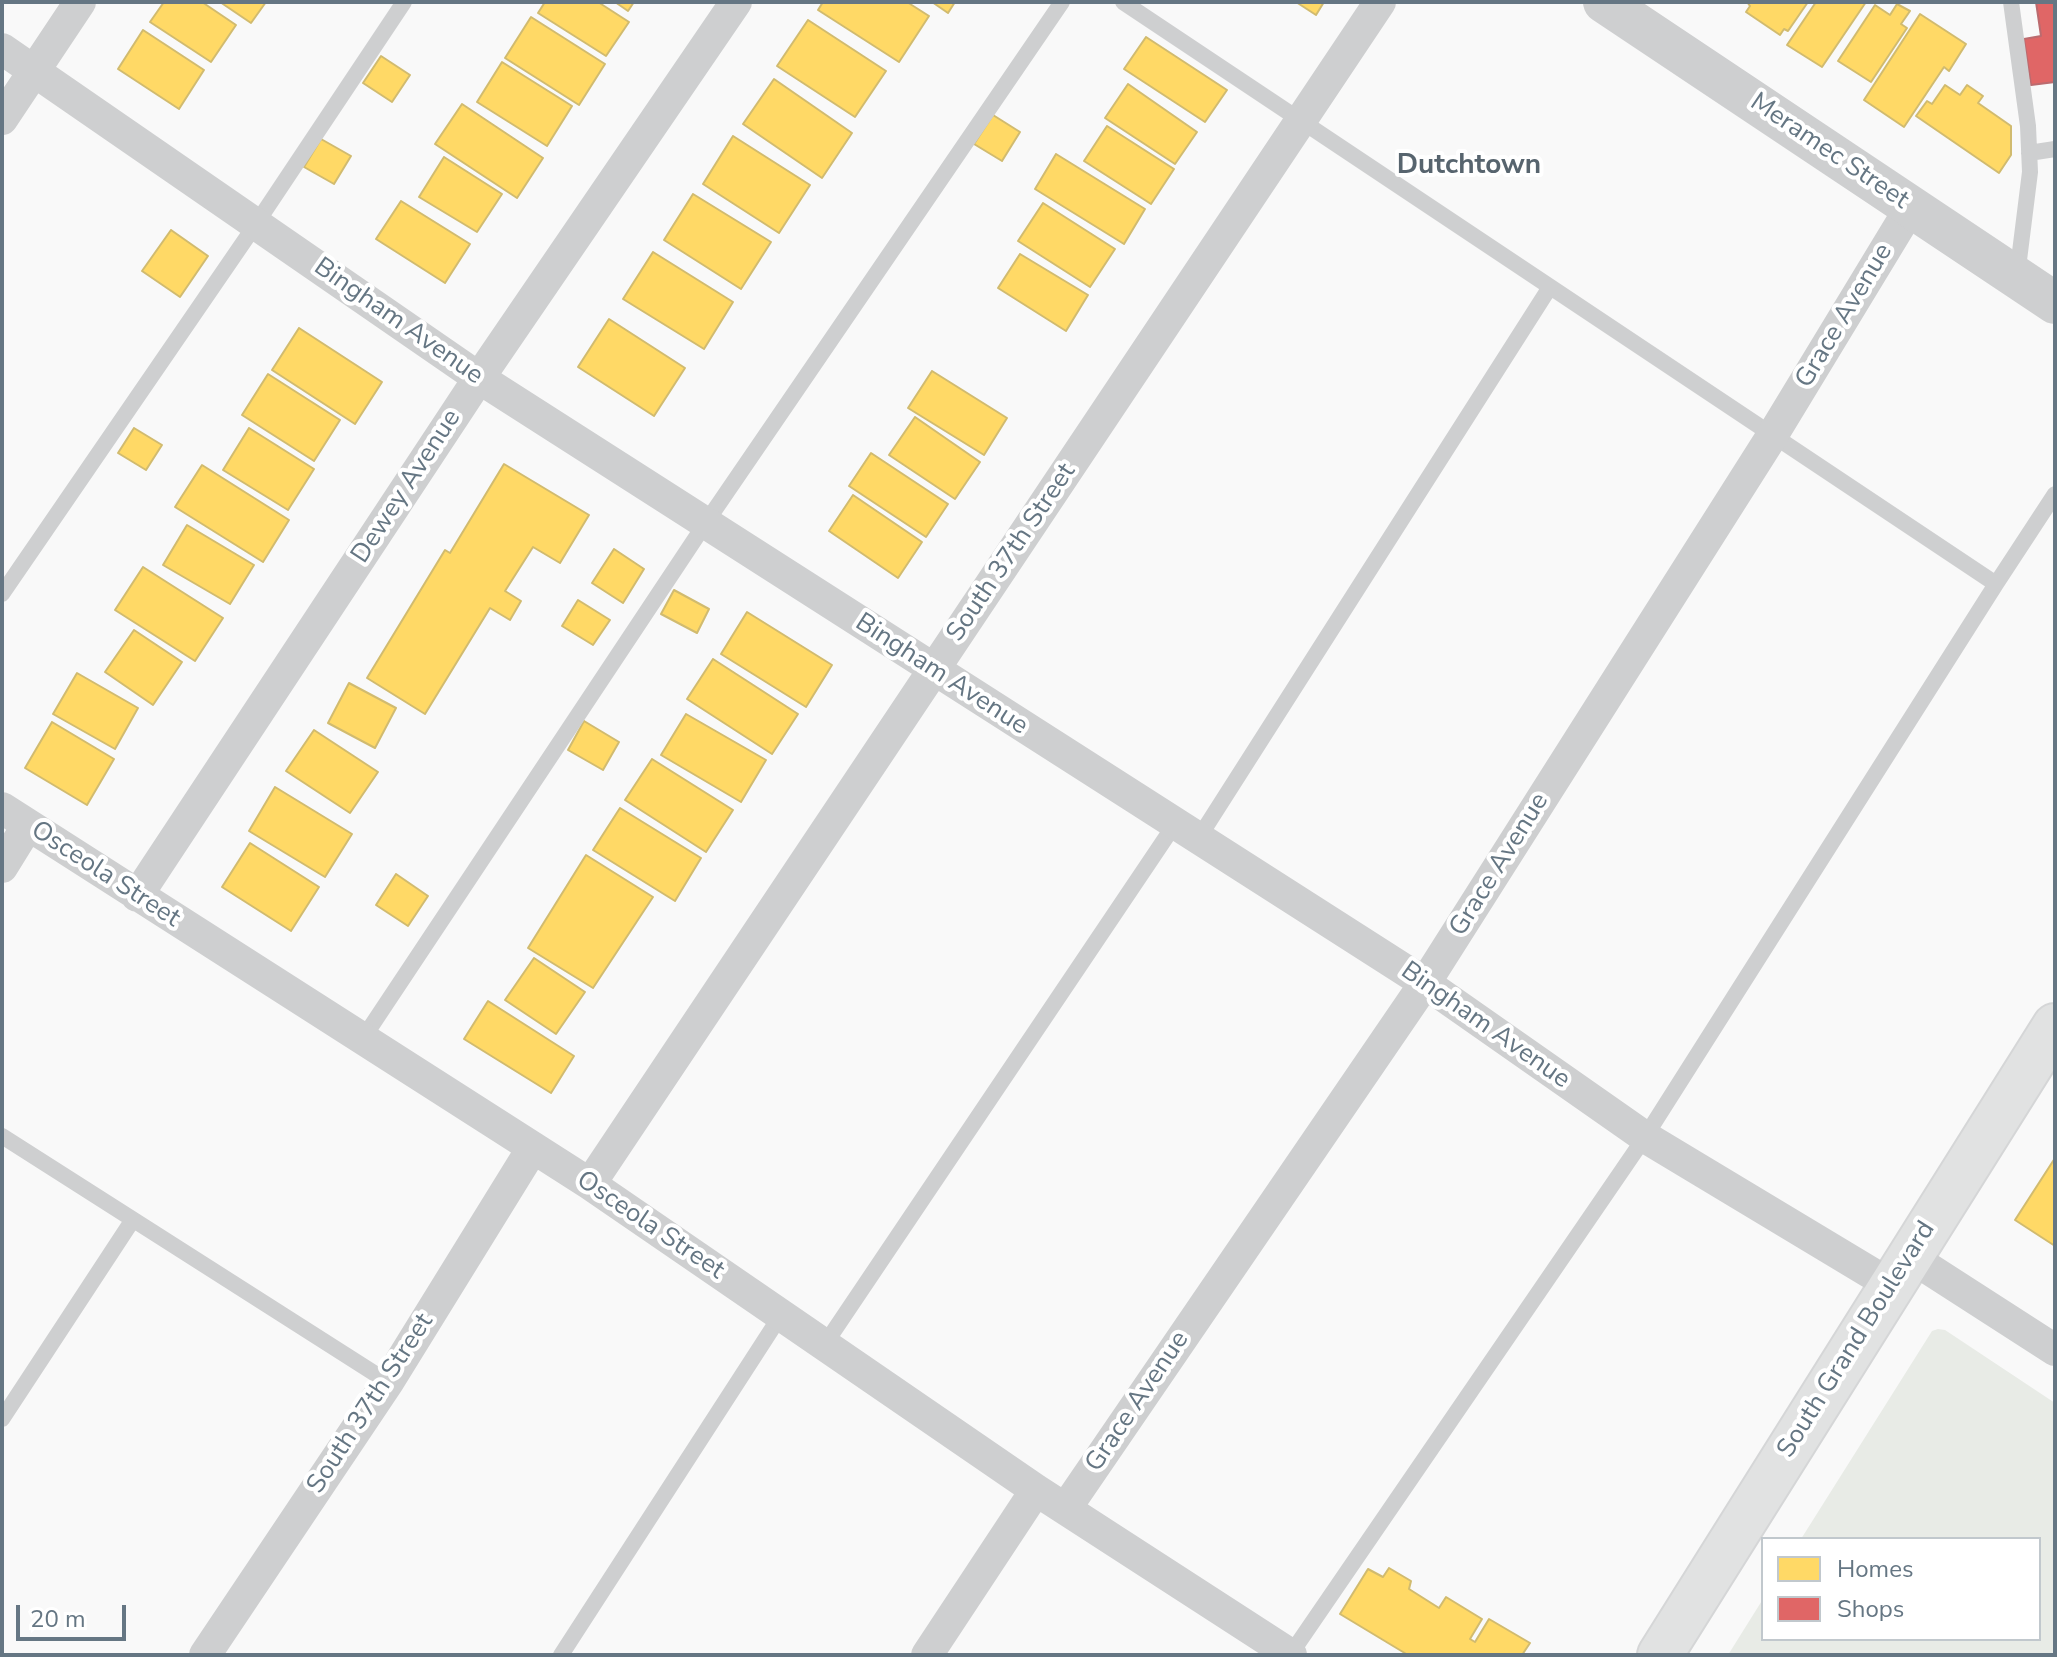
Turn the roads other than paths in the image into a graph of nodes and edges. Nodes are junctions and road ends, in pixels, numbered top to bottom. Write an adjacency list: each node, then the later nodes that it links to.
1 (80, 2): 10 (street)
2 (404, 2): 16 (lane)
3 (736, 2): 20 (street, Dewey Avenue)
4 (1062, 2): 23 (lane)
5 (1123, 2): 12 (lane)
6 (1380, 2): 12 (street, South 37th Street)
7 (1604, 2): 15 (street, Meramec Street)
8 (2011, 2): 14 (lane)
9 (2, 49): 10 (street, Bingham Avenue)
10 (34, 70): 11 (street); 16 (street, Bingham Avenue)
11 (2, 119)
12 (1301, 120): 18 (lane); 26 (street, South 37th Street)
13 (2055, 149): 14 (lane)
14 (2029, 153): 17 (lane)
15 (1911, 207): 17 (street, Meramec Street); 21 (street, Grace Avenue)
16 (256, 224): 20 (street, Bingham Avenue); 25 (lane)
17 (2016, 277): 19 (street, Meramec Street)
18 (1550, 287): 21 (lane); 28 (lane)
19 (2055, 303)
20 (479, 378): 23 (street, Bingham Avenue); 30 (street, Dewey Avenue)
21 (1772, 436): 24 (lane); 31 (street, Grace Avenue)
22 (2055, 494): 24 (lane)
23 (705, 524): 26 (street, Bingham Avenue); 33 (lane)
24 (1996, 584): 35 (lane)
25 (2, 594)
26 (933, 671): 28 (street, Bingham Avenue); 37 (street, South 37th Street)
27 (15, 817): 29 (street); 30 (street, Osceola Street)
28 (1186, 831): 31 (street, Bingham Avenue); 41 (lane)
29 (2, 867)
30 (137, 896): 33 (street, Osceola Street)
31 (1425, 983): 35 (street, Bingham Avenue); 46 (street, Grace Avenue)
32 (2055, 1026): 39 (main road, South Grand Boulevard)
33 (362, 1040): 36 (street, Osceola Street)
34 (2, 1136): 38 (lane)
35 (1645, 1137): 39 (street, Bingham Avenue); 50 (lane)
36 (532, 1149): 37 (street, Osceola Street); 43 (street, South 37th Street)
37 (590, 1184): 40 (street, Osceola Street)
38 (132, 1221): 43 (lane); 44 (lane)
39 (1900, 1270): 42 (street, Bingham Avenue); 51 (main road, South Grand Boulevard)
40 (781, 1315): 41 (street, Osceola Street); 48 (lane)
41 (825, 1344): 45 (street, Osceola Street)
42 (2055, 1350)
43 (388, 1382): 47 (street, South 37th Street)
44 (2, 1419)
45 (1036, 1490): 46 (street, Osceola Street); 49 (street)
46 (1066, 1508): 50 (street, Osceola Street)
47 (205, 1655)
48 (561, 1655)
49 (927, 1655)
50 (1290, 1655)
51 (1660, 1655)

